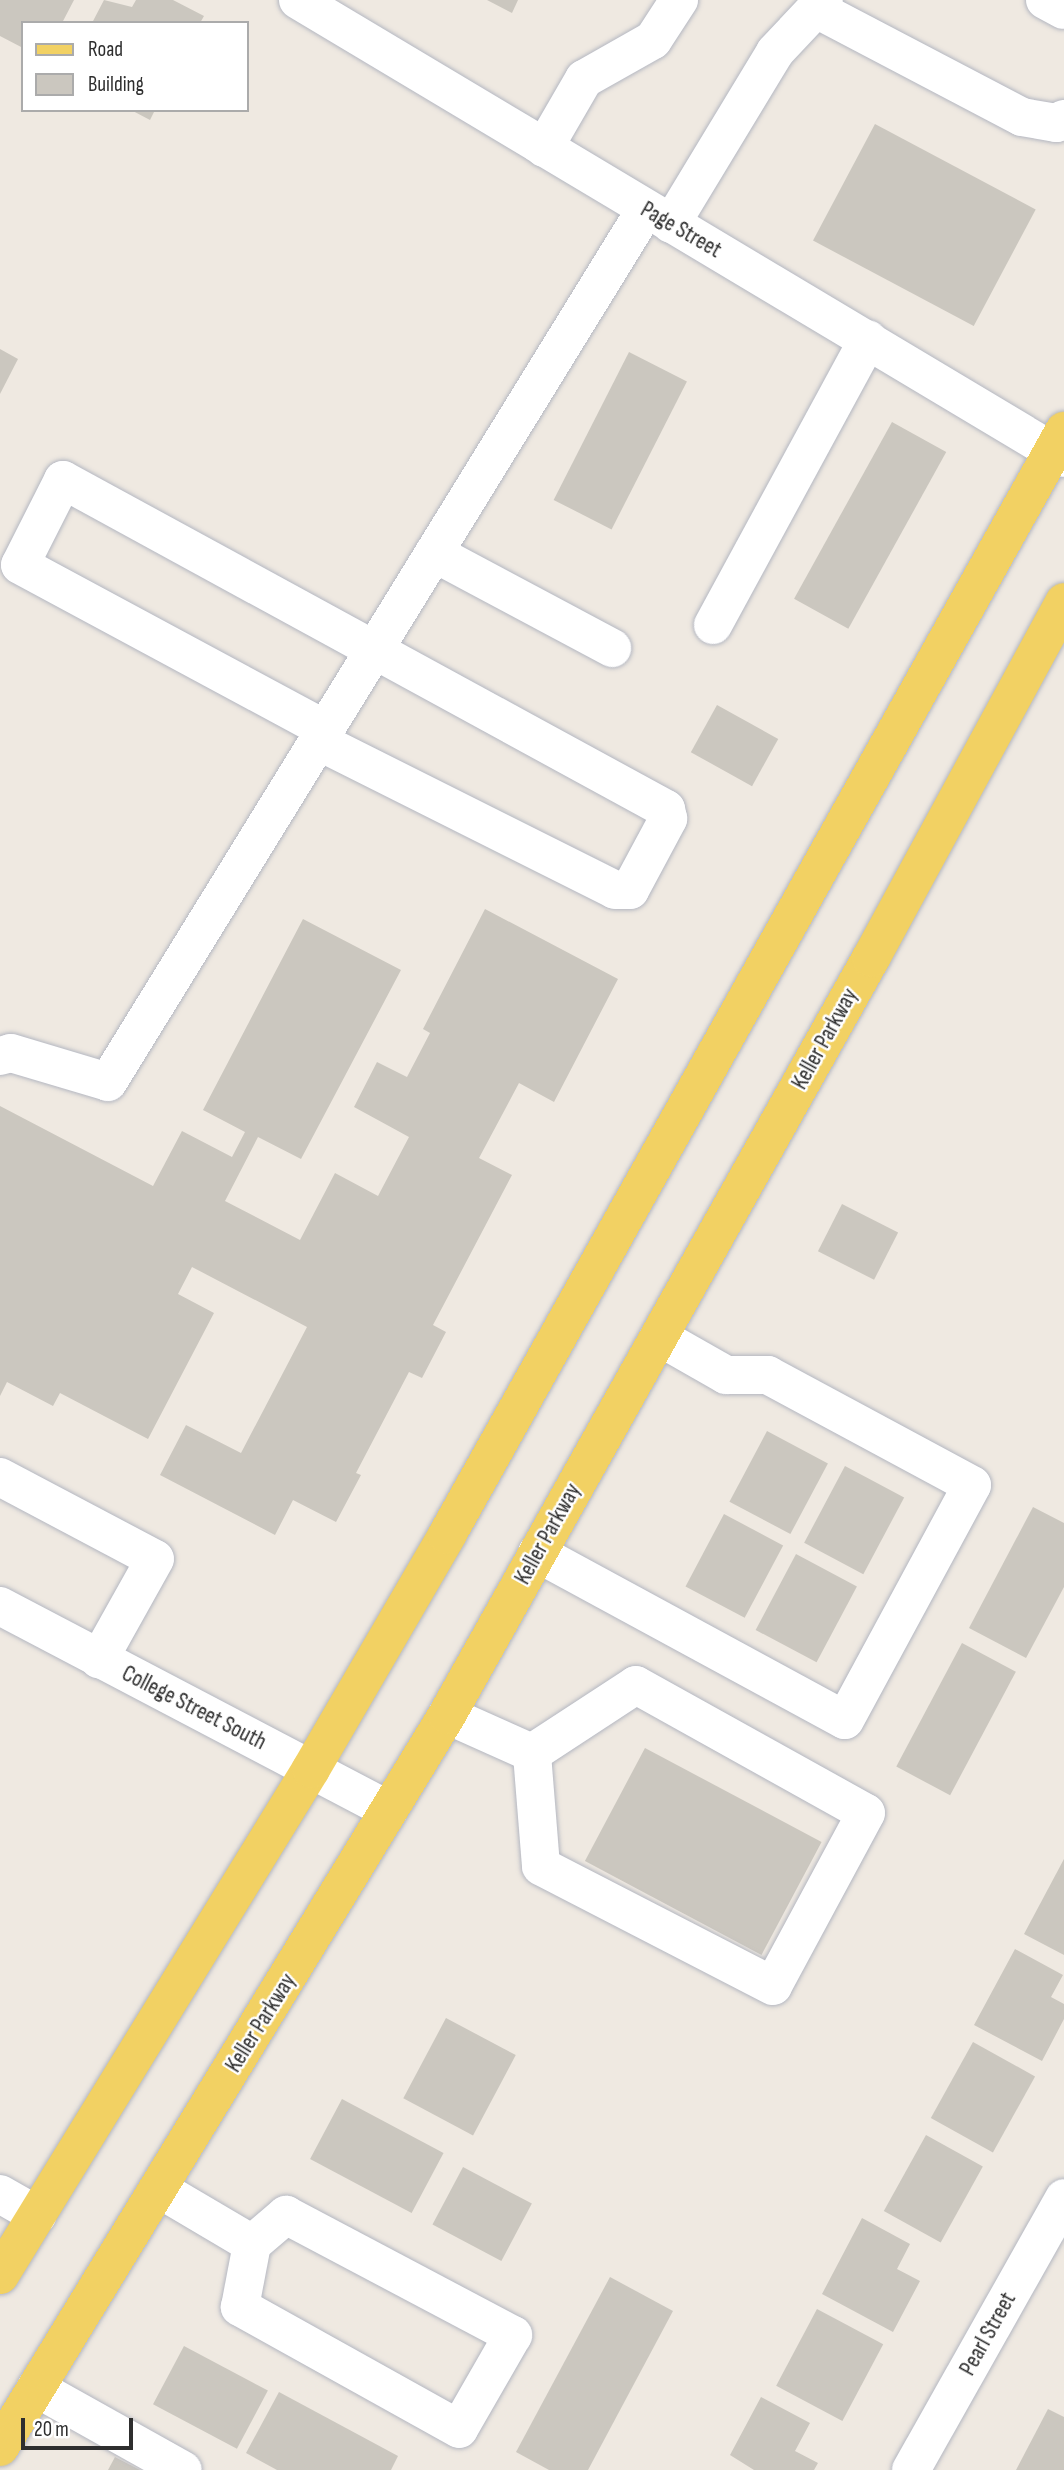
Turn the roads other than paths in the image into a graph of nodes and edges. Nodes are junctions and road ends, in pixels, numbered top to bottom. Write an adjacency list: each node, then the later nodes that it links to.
1 (298, 0): 7 (street, Page Street)
2 (679, 0): 7 (street)
3 (1045, 0): 5 (street)
4 (821, 5): 6 (street); 8 (street)
5 (1064, 10)
6 (1064, 119)
7 (544, 148): 8 (street, Page Street)
8 (658, 217): 9 (street, Page Street); 11 (street)
9 (868, 339): 10 (street, Page Street); 13 (street)
10 (1060, 446): 25 (main road)
11 (434, 553): 14 (street); 15 (street)
12 (1064, 602): 18 (main road, Keller Parkway)
13 (713, 625)
14 (375, 648): 16 (street); 16 (street); 16 (street)
15 (612, 649)
16 (321, 735): 17 (street)
17 (0, 1056)
18 (659, 1337): 20 (main road, Keller Parkway); 20 (street)
19 (0, 1477): 22 (street)
20 (537, 1553): 23 (main road, Keller Parkway)
21 (0, 1606): 22 (street, College Street South)
22 (99, 1659): 25 (street, College Street South)
23 (447, 1715): 24 (street); 26 (main road, Keller Parkway)
24 (532, 1753): 24 (street)
25 (311, 1769): 26 (street, College Street South); 30 (main road)
26 (389, 1810): 27 (main road, Keller Parkway)
27 (159, 2189): 31 (street); 33 (main road, Keller Parkway)
28 (0, 2194): 30 (street)
29 (1064, 2198): 36 (street, Pearl Street)
30 (37, 2215): 32 (main road)
31 (252, 2244): 31 (street)
32 (0, 2274)
33 (36, 2388): 34 (main road, Keller Parkway); 35 (street)
34 (0, 2447)
35 (183, 2470)
36 (911, 2470)

